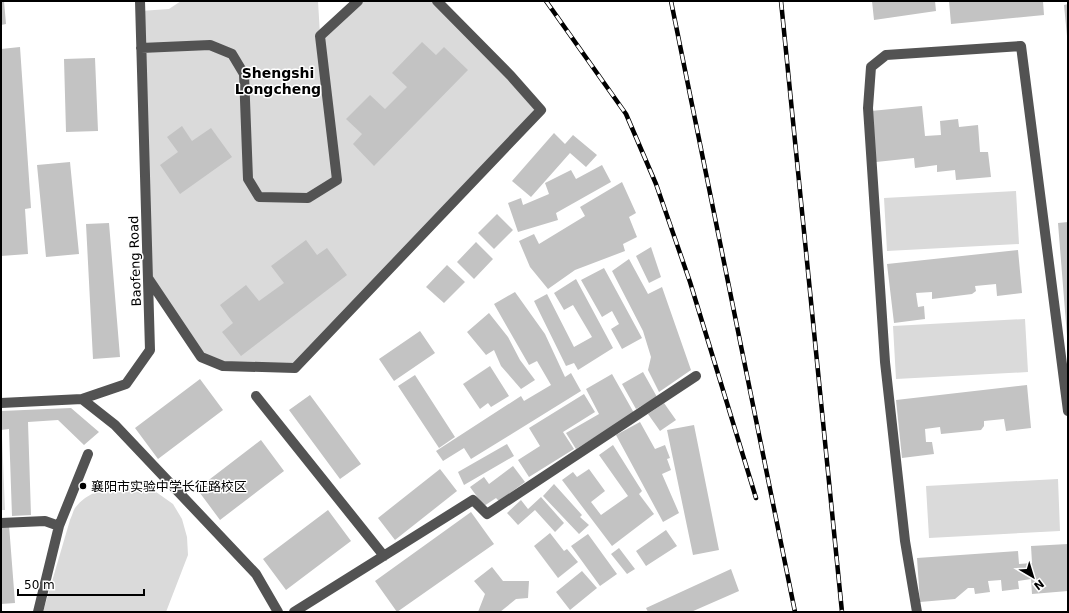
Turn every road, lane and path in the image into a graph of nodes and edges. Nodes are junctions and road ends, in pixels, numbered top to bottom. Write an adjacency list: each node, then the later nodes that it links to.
1 (140, 1): 4 (street, Baofeng Road)
2 (358, 1): 4 (street)
3 (437, 1): 5 (street)
4 (141, 48): 5 (street, Baofeng Road)
5 (148, 278): 8 (street, Baofeng Road)
6 (696, 376): 14 (street)
7 (256, 396): 14 (street)
8 (82, 400): 9 (street, Baofeng Road); 16 (street)
9 (1, 403)
10 (1068, 411): 18 (street)
11 (88, 454): 13 (street)
12 (1, 523): 13 (street)
13 (59, 526): 15 (street)
14 (384, 556): 17 (street)
15 (38, 612)
16 (278, 612)
17 (294, 612)
18 (917, 612)

